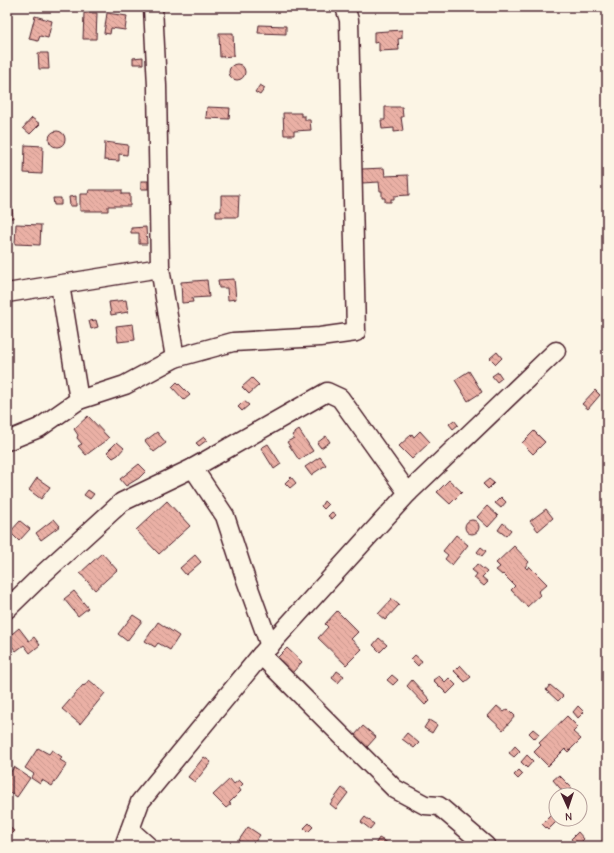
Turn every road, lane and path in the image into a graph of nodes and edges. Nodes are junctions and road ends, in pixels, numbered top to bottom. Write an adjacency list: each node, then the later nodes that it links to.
1 (152, 7): 3 (street)
2 (345, 7): 7 (street)
3 (160, 268): 4 (street); 7 (street)
4 (60, 285): 5 (street); 8 (street)
5 (7, 293)
6 (556, 351): 11 (street)
7 (175, 358): 8 (street)
8 (79, 400): 9 (street)
9 (7, 441)
10 (193, 468): 11 (street); 12 (street); 13 (street)
11 (408, 493): 13 (street)
12 (7, 609)
13 (266, 651): 14 (street); 16 (street)
14 (127, 838): 15 (street)
15 (148, 846)
16 (486, 846)

